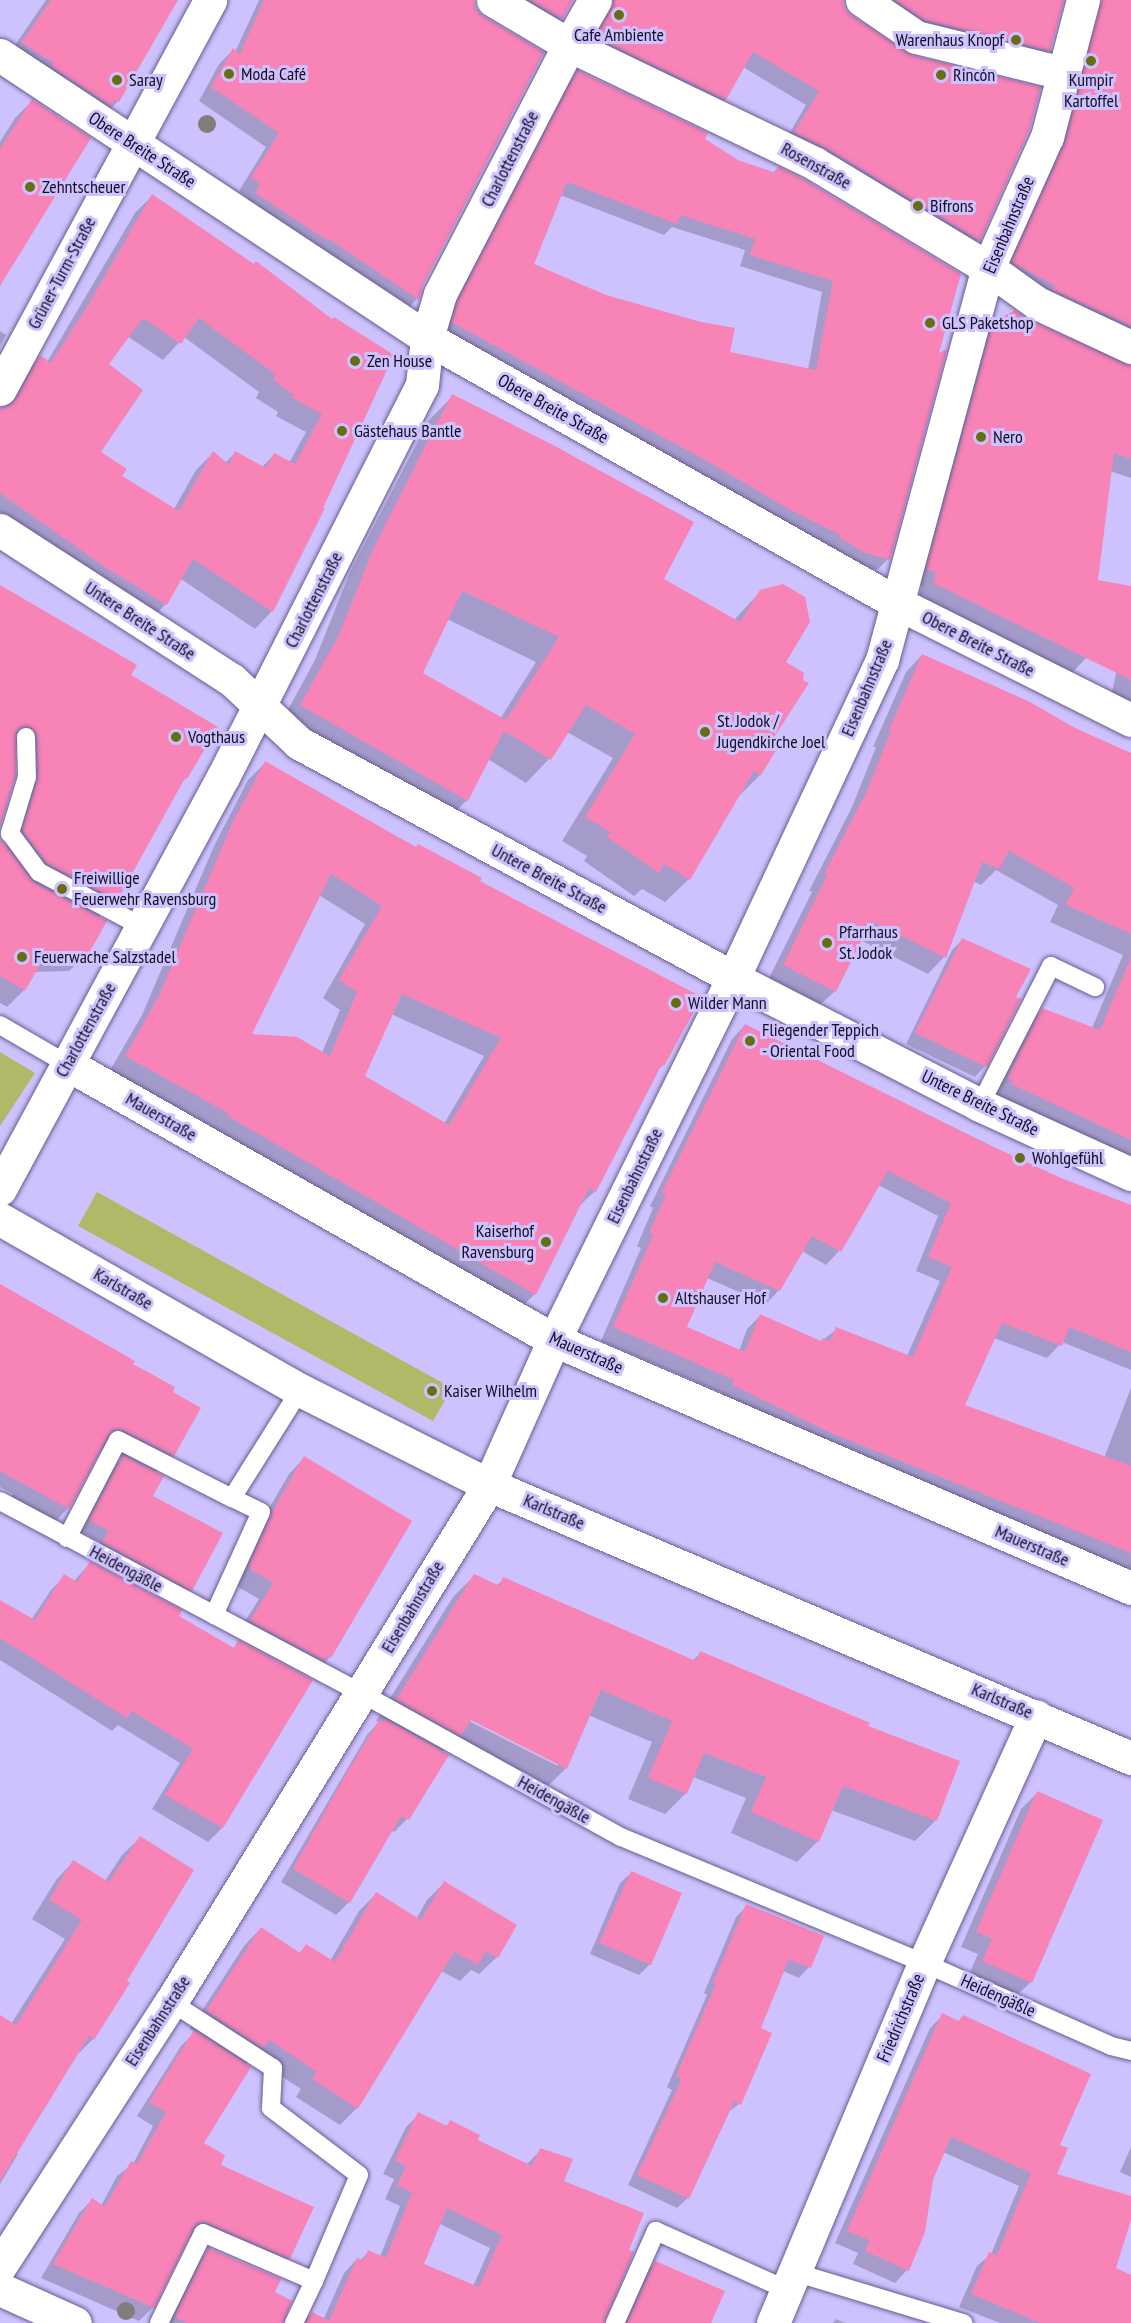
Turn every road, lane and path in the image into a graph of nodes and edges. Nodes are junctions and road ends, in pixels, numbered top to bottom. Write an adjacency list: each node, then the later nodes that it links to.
1 (210, 0): 9 (street, Grüner-Turm-Straße)
2 (493, 0): 6 (street, Rosenstraße)
3 (596, 0): 6 (street, Charlottenstraße)
4 (862, 0): 8 (street)
5 (1083, 0): 8 (street, Eisenbahnstraße)
6 (569, 45): 10 (street, Rosenstraße); 11 (street, Charlottenstraße)
7 (0, 55): 9 (street, Obere Breite Straße)
8 (1063, 73): 10 (street, Eisenbahnstraße)
9 (132, 143): 11 (street, Obere Breite Straße); 13 (street, Grüner-Turm-Straße)
10 (988, 268): 12 (street, Rosenstraße); 15 (street, Eisenbahnstraße)
11 (427, 338): 15 (street, Obere Breite Straße); 16 (street, Charlottenstraße)
12 (1131, 347)
13 (0, 389)
14 (0, 530): 16 (street, Untere Breite Straße)
15 (899, 604): 17 (street, Obere Breite Straße); 20 (street, Eisenbahnstraße)
16 (261, 706): 19 (street, Charlottenstraße); 20 (street, Untere Breite Straße)
17 (1131, 720)
18 (26, 737): 19 (lane)
19 (143, 927): 23 (street, Charlottenstraße)
20 (733, 978): 24 (street, Untere Breite Straße); 28 (street, Eisenbahnstraße)
21 (1095, 987): 24 (lane)
22 (0, 1025): 23 (lane)
23 (67, 1064): 26 (street, Charlottenstraße); 28 (street, Mauerstraße)
24 (980, 1105): 25 (street, Untere Breite Straße)
25 (1131, 1174)
26 (0, 1189)
27 (0, 1219): 29 (street, Karlstraße)
28 (554, 1340): 30 (street, Eisenbahnstraße); 34 (street, Mauerstraße)
29 (300, 1390): 30 (street, Karlstraße); 31 (lane)
30 (489, 1485): 36 (street, Eisenbahnstraße); 37 (street, Karlstraße)
31 (232, 1498): 33 (lane); 35 (lane)
32 (0, 1501): 33 (lane, Heidengäßle)
33 (67, 1538): 35 (lane, Heidengäßle)
34 (1131, 1588)
35 (214, 1615): 36 (lane, Heidengäßle)
36 (361, 1693): 39 (lane, Heidengäßle); 40 (street, Eisenbahnstraße)
37 (1036, 1716): 38 (street, Karlstraße); 39 (street, Friedrichstraße)
38 (1131, 1758)
39 (924, 1963): 41 (lane, Heidengäßle); 44 (street, Friedrichstraße)
40 (171, 2002): 42 (street, Eisenbahnstraße); 43 (lane)
41 (1131, 2051)
42 (0, 2266)
43 (314, 2281): 47 (lane); 48 (lane)
44 (791, 2281): 49 (lane); 50 (street, Friedrichstraße); 51 (lane)
45 (0, 2289): 46 (street)
46 (75, 2323)
47 (159, 2323)
48 (294, 2323)
49 (615, 2323)
50 (773, 2323)
51 (963, 2323)

